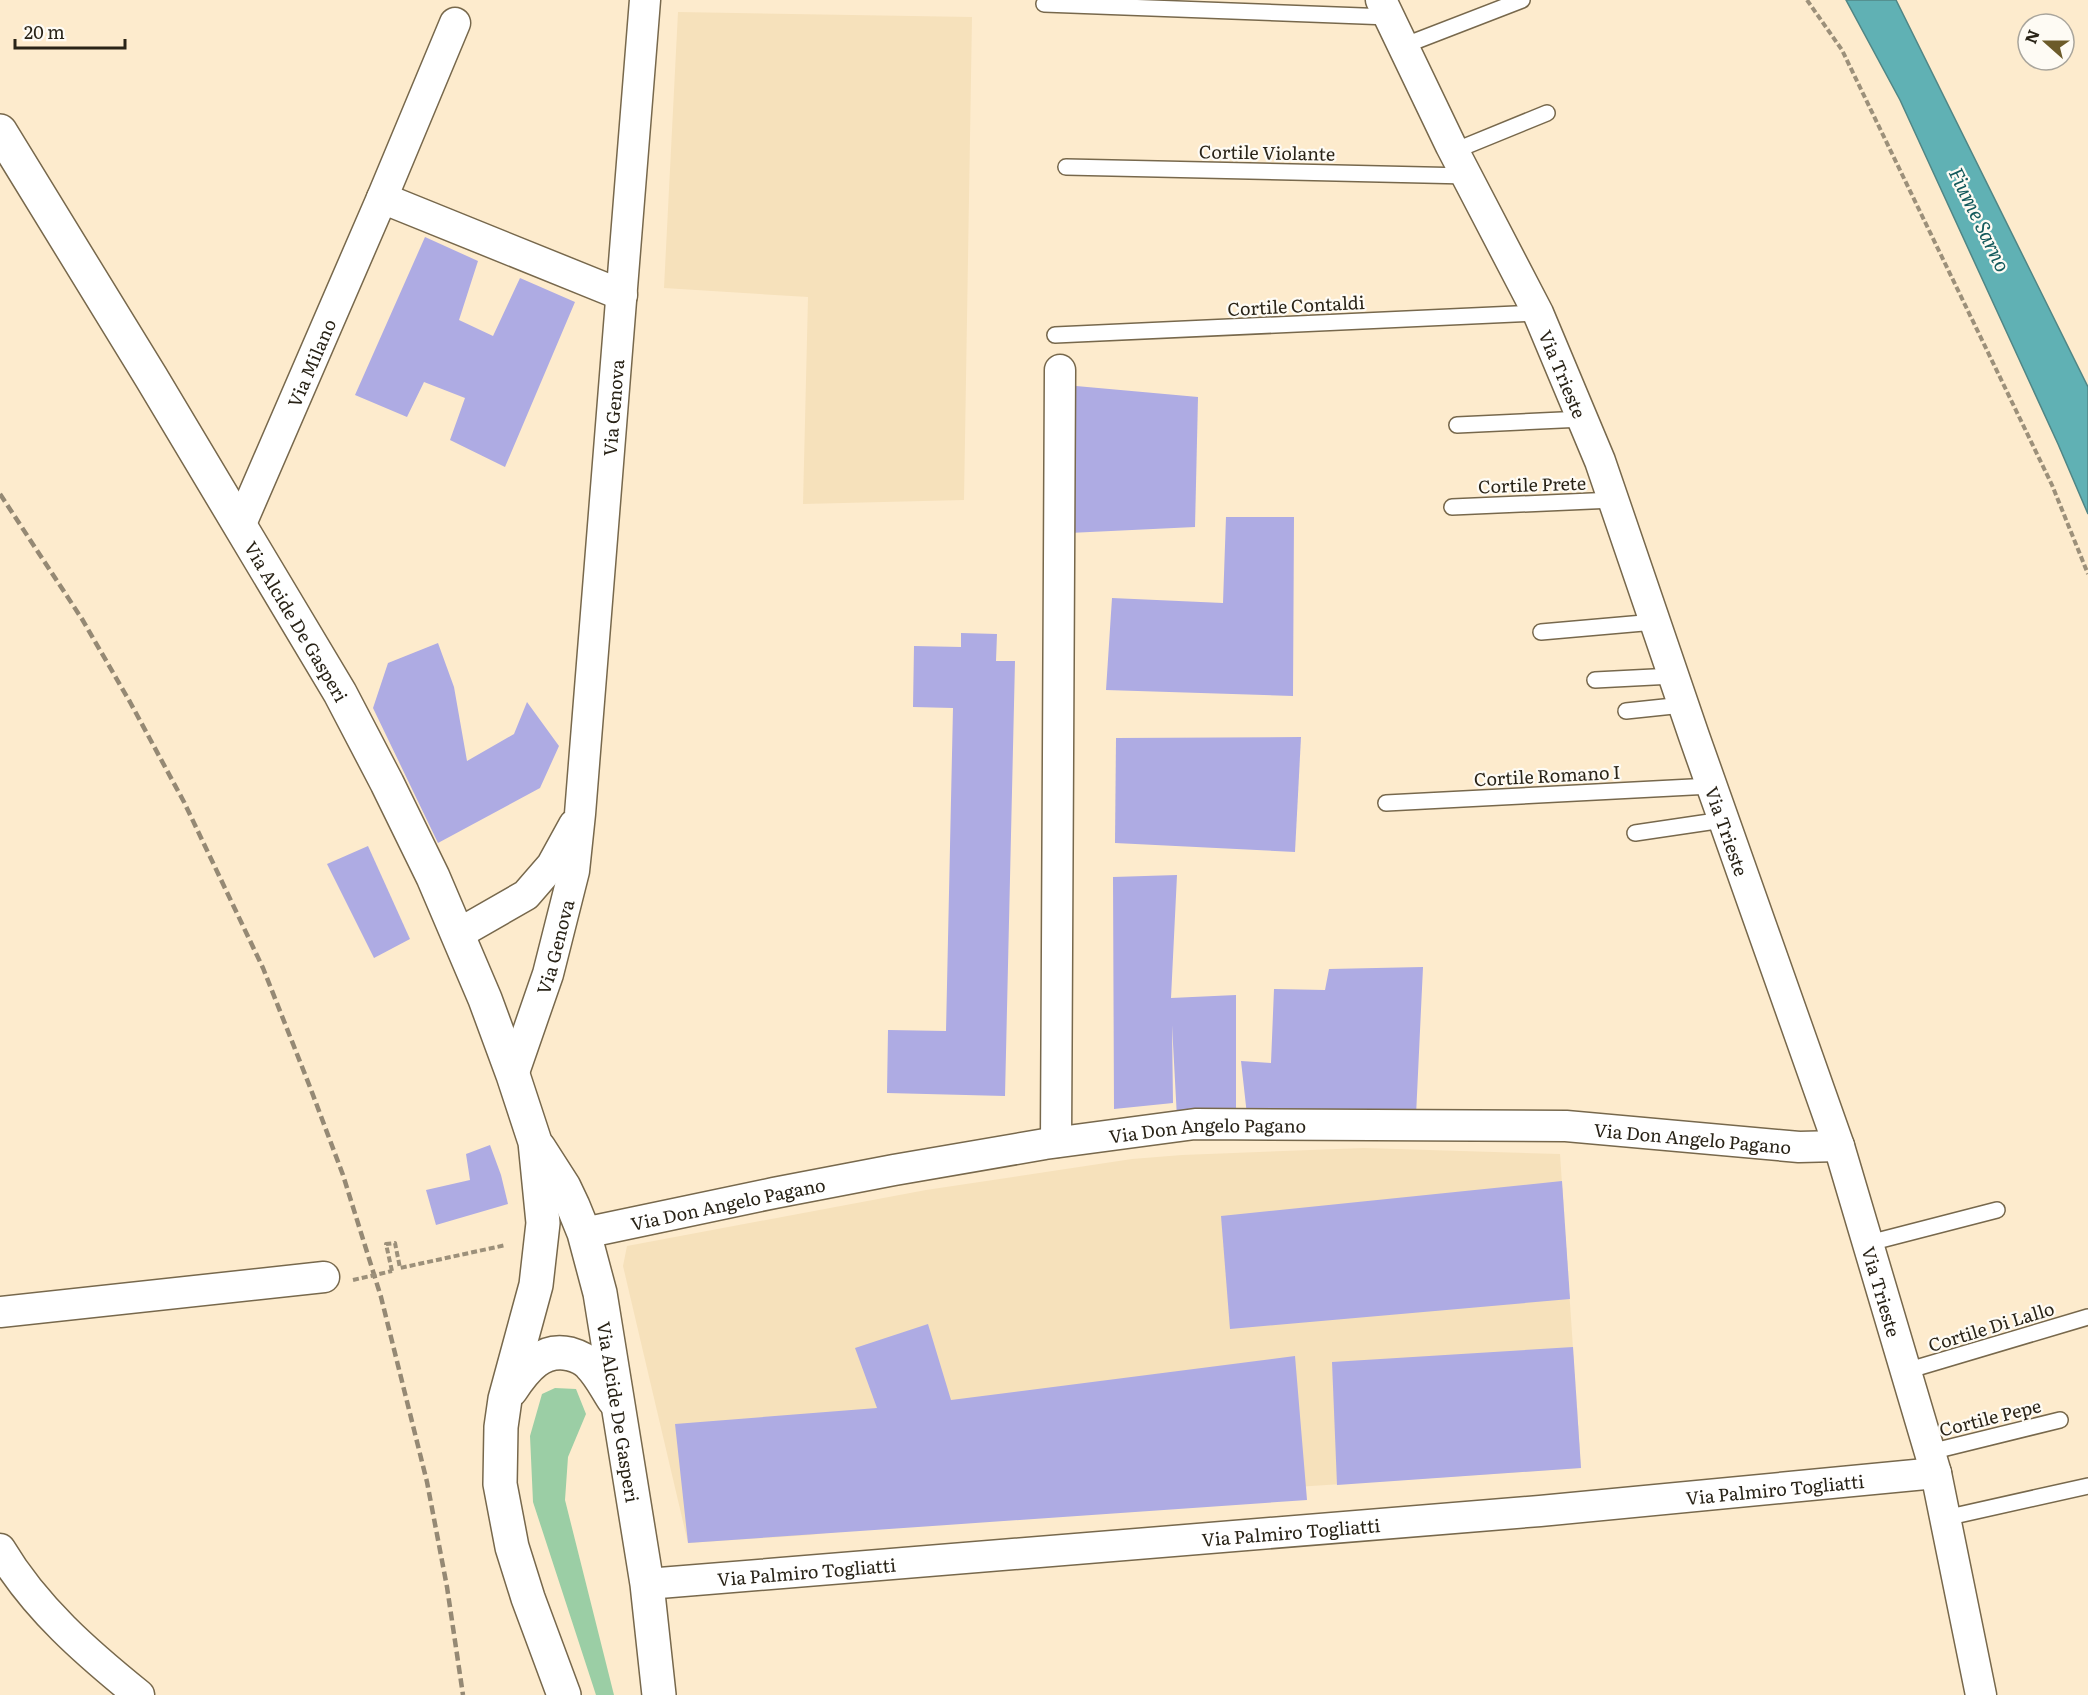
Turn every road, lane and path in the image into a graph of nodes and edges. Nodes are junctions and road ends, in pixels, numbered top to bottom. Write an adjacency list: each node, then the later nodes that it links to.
1 (645, 0): 13 (street, Via Genova)
2 (1522, 0): 7 (lane)
3 (1807, 0): 22 (path)
4 (1044, 4): 5 (lane)
5 (1385, 8): 7 (street, Via Trieste)
6 (454, 23): 12 (street, Via Milano)
7 (1403, 46): 10 (street, Via Trieste)
8 (1547, 112): 10 (lane)
9 (0, 131): 21 (main road, Via Alcide De Gasperi)
10 (1461, 164): 11 (lane, Cortile Violante); 14 (street, Via Trieste)
11 (1066, 167)
12 (382, 198): 13 (street); 21 (street, Via Milano)
13 (622, 295): 31 (street, Via Genova)
14 (1538, 313): 15 (lane, Cortile Contaldi); 17 (street, Via Trieste)
15 (1055, 335)
16 (1060, 370): 37 (street)
17 (1583, 419): 18 (lane); 19 (street, Via Trieste)
18 (1457, 425)
19 (1614, 500): 20 (lane, Cortile Prete); 23 (street, Via Trieste)
20 (1452, 507)
21 (240, 526): 34 (main road, Via Alcide De Gasperi)
22 (2088, 573)
23 (1655, 622): 24 (lane); 25 (street, Via Trieste)
24 (1541, 632)
25 (1673, 676): 26 (lane); 27 (street, Via Trieste)
26 (1595, 680)
27 (1683, 705): 28 (lane); 29 (street, Via Trieste)
28 (1626, 711)
29 (1711, 786): 30 (lane, Cortile Romano I); 32 (street, Via Trieste)
30 (1386, 803)
31 (580, 814): 34 (street, Via Genova); 35 (street, Via Genova)
32 (1723, 820): 33 (lane); 38 (street, Via Trieste)
33 (1635, 833)
34 (458, 934): 35 (main road, Via Alcide De Gasperi)
35 (513, 1075): 36 (main road, Via Alcide De Gasperi)
36 (535, 1142): 40 (main road, Via Alcide De Gasperi); 48 (main road, Via Alcide De Gasperi)
37 (1056, 1142): 38 (street, Via Don Angelo Pagano); 40 (street, Via Don Angelo Pagano)
38 (1839, 1146): 42 (street, Via Trieste)
39 (1997, 1210): 42 (lane)
40 (584, 1233): 49 (main road, Via Alcide De Gasperi)
41 (510, 1244): 44 (path, bridge)
42 (1869, 1244): 47 (street, Via Trieste)
43 (324, 1277): 45 (street)
44 (353, 1280)
45 (0, 1311)
46 (2088, 1317): 47 (lane, Cortile Di Lallo)
47 (1906, 1371): 51 (street, Via Trieste)
48 (505, 1399): 49 (main road); 57 (main road, Via Alcide De Gasperi)
49 (621, 1411): 55 (main road, Via Alcide De Gasperi)
50 (2060, 1420): 51 (lane, Cortile Pepe)
51 (1933, 1463): 53 (street, Via Trieste); 55 (street, Via Palmiro Togliatti)
52 (2088, 1486): 53 (lane)
53 (1945, 1518): 59 (street, Via Trieste)
54 (0, 1549): 56 (street)
55 (647, 1584): 58 (main road, Via Alcide De Gasperi)
56 (139, 1695)
57 (564, 1695)
58 (658, 1695)
59 (1981, 1695)

